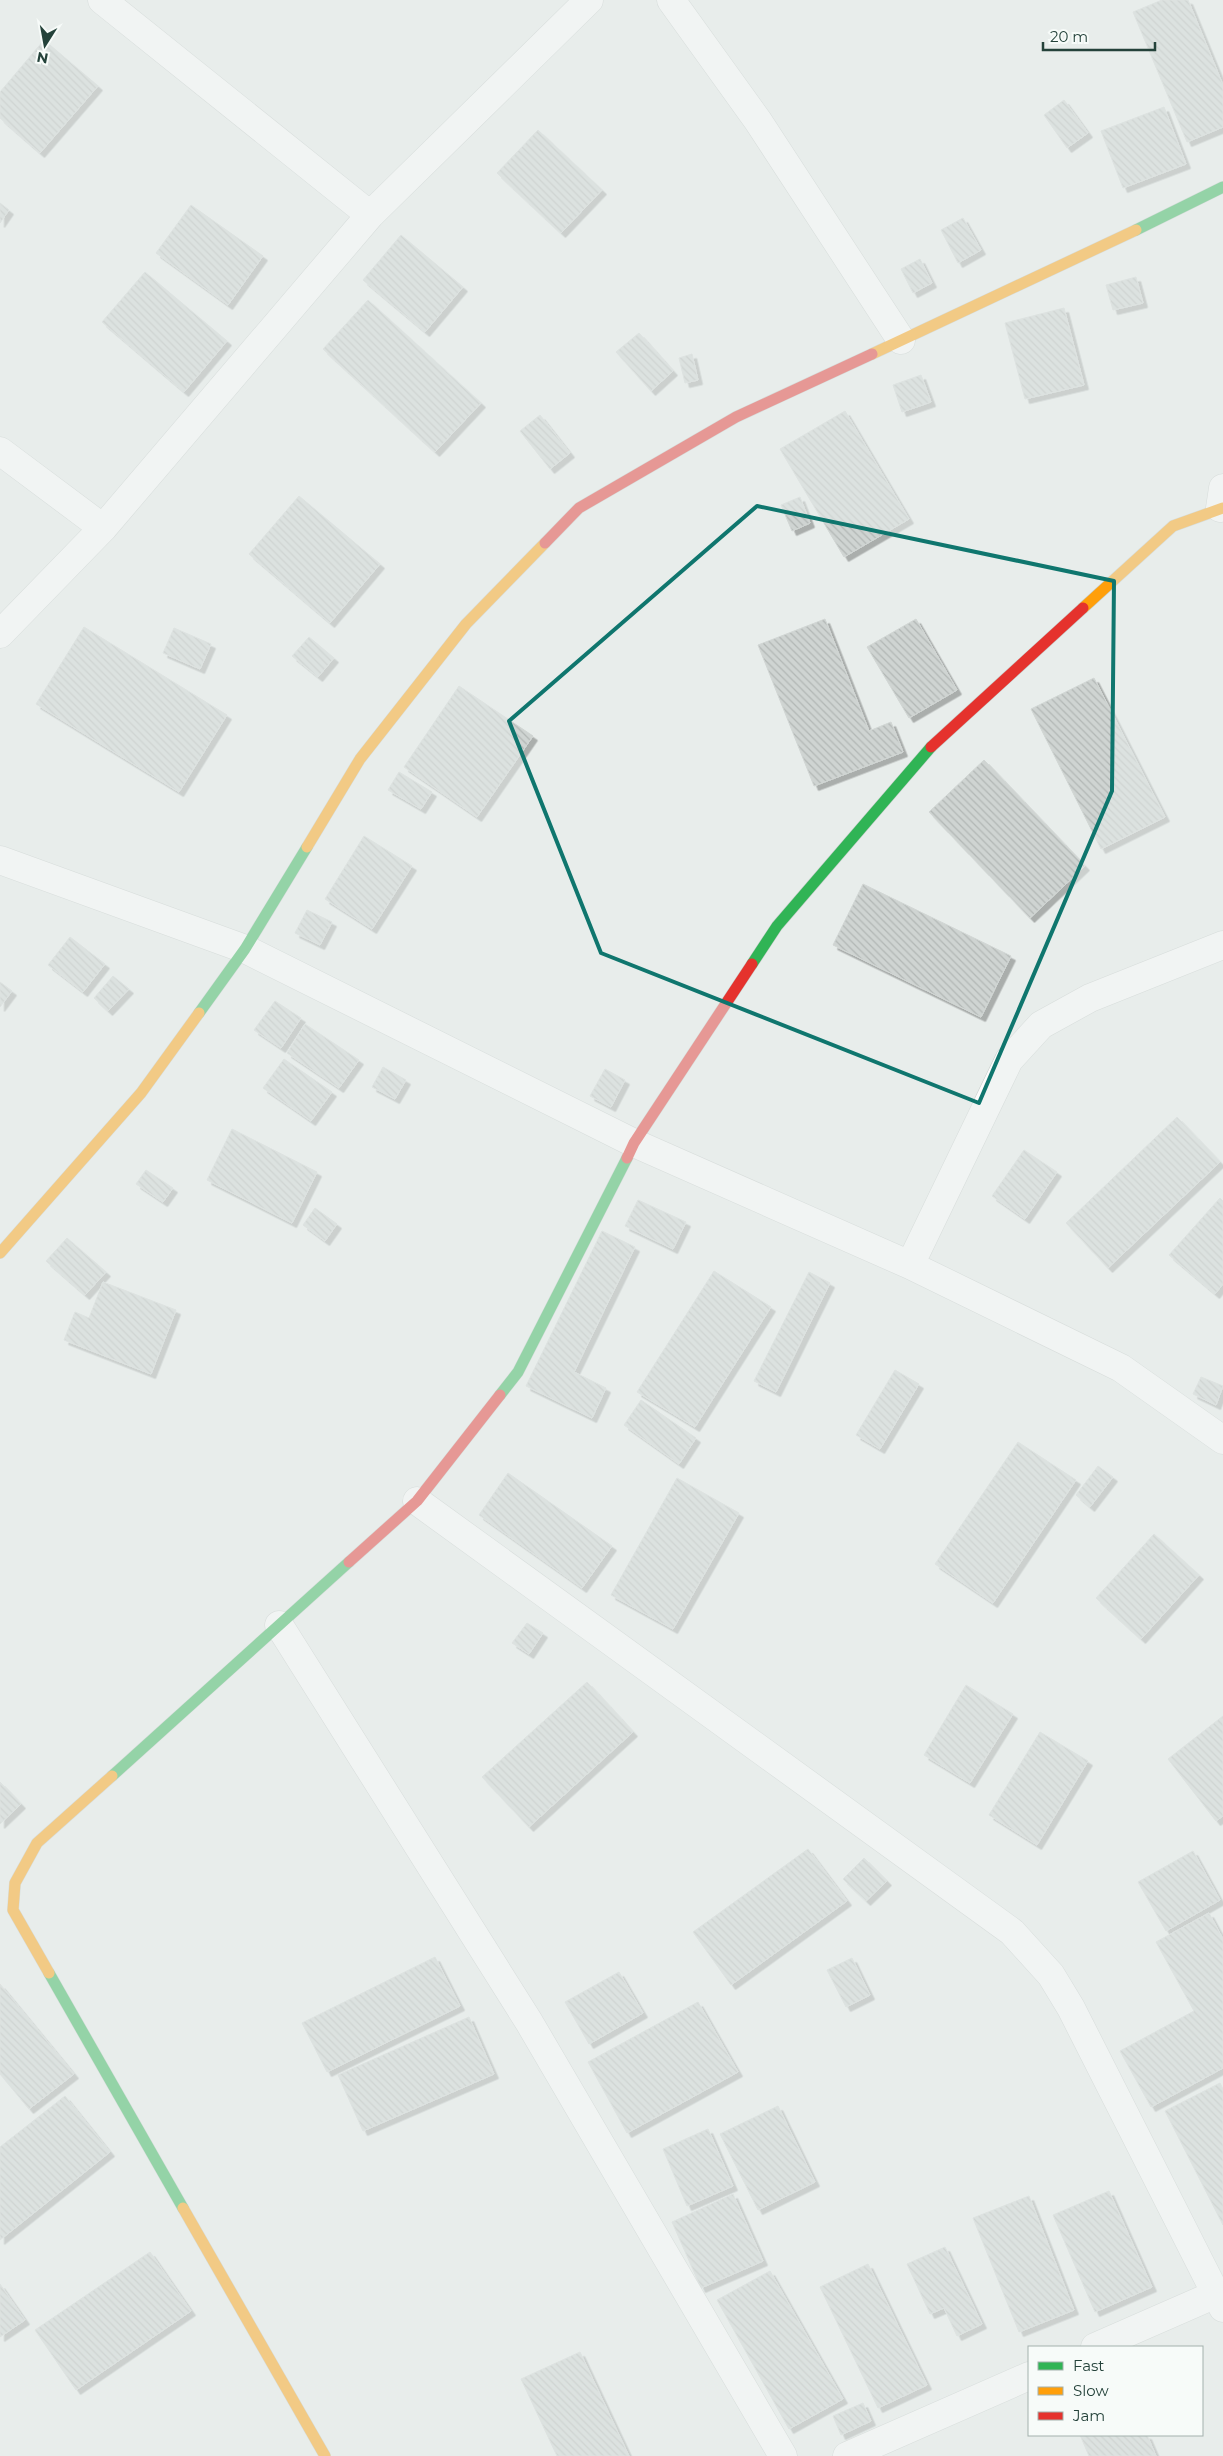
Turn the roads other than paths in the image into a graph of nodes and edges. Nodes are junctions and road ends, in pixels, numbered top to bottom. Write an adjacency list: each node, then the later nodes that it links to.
1 (102, 0): 5 (street)
2 (589, 0): 5 (street)
3 (671, 0): 6 (street)
4 (1223, 187): 6 (street)
5 (370, 215): 9 (street)
6 (901, 340): 13 (street)
7 (0, 451): 9 (street)
8 (1222, 501): 14 (street)
9 (103, 528): 10 (street)
10 (0, 634)
11 (0, 860): 13 (street)
12 (1223, 944): 16 (street)
13 (245, 949): 14 (street); 15 (street)
14 (634, 1143): 16 (street); 18 (street)
15 (0, 1253)
16 (910, 1265): 17 (street)
17 (1223, 1440)
18 (417, 1501): 19 (street); 20 (street)
19 (279, 1625): 23 (street); 24 (street)
20 (1220, 2298): 21 (street)
21 (1098, 2346)
22 (1028, 2376): 25 (street)
23 (326, 2456)
24 (783, 2456)
25 (847, 2456)

